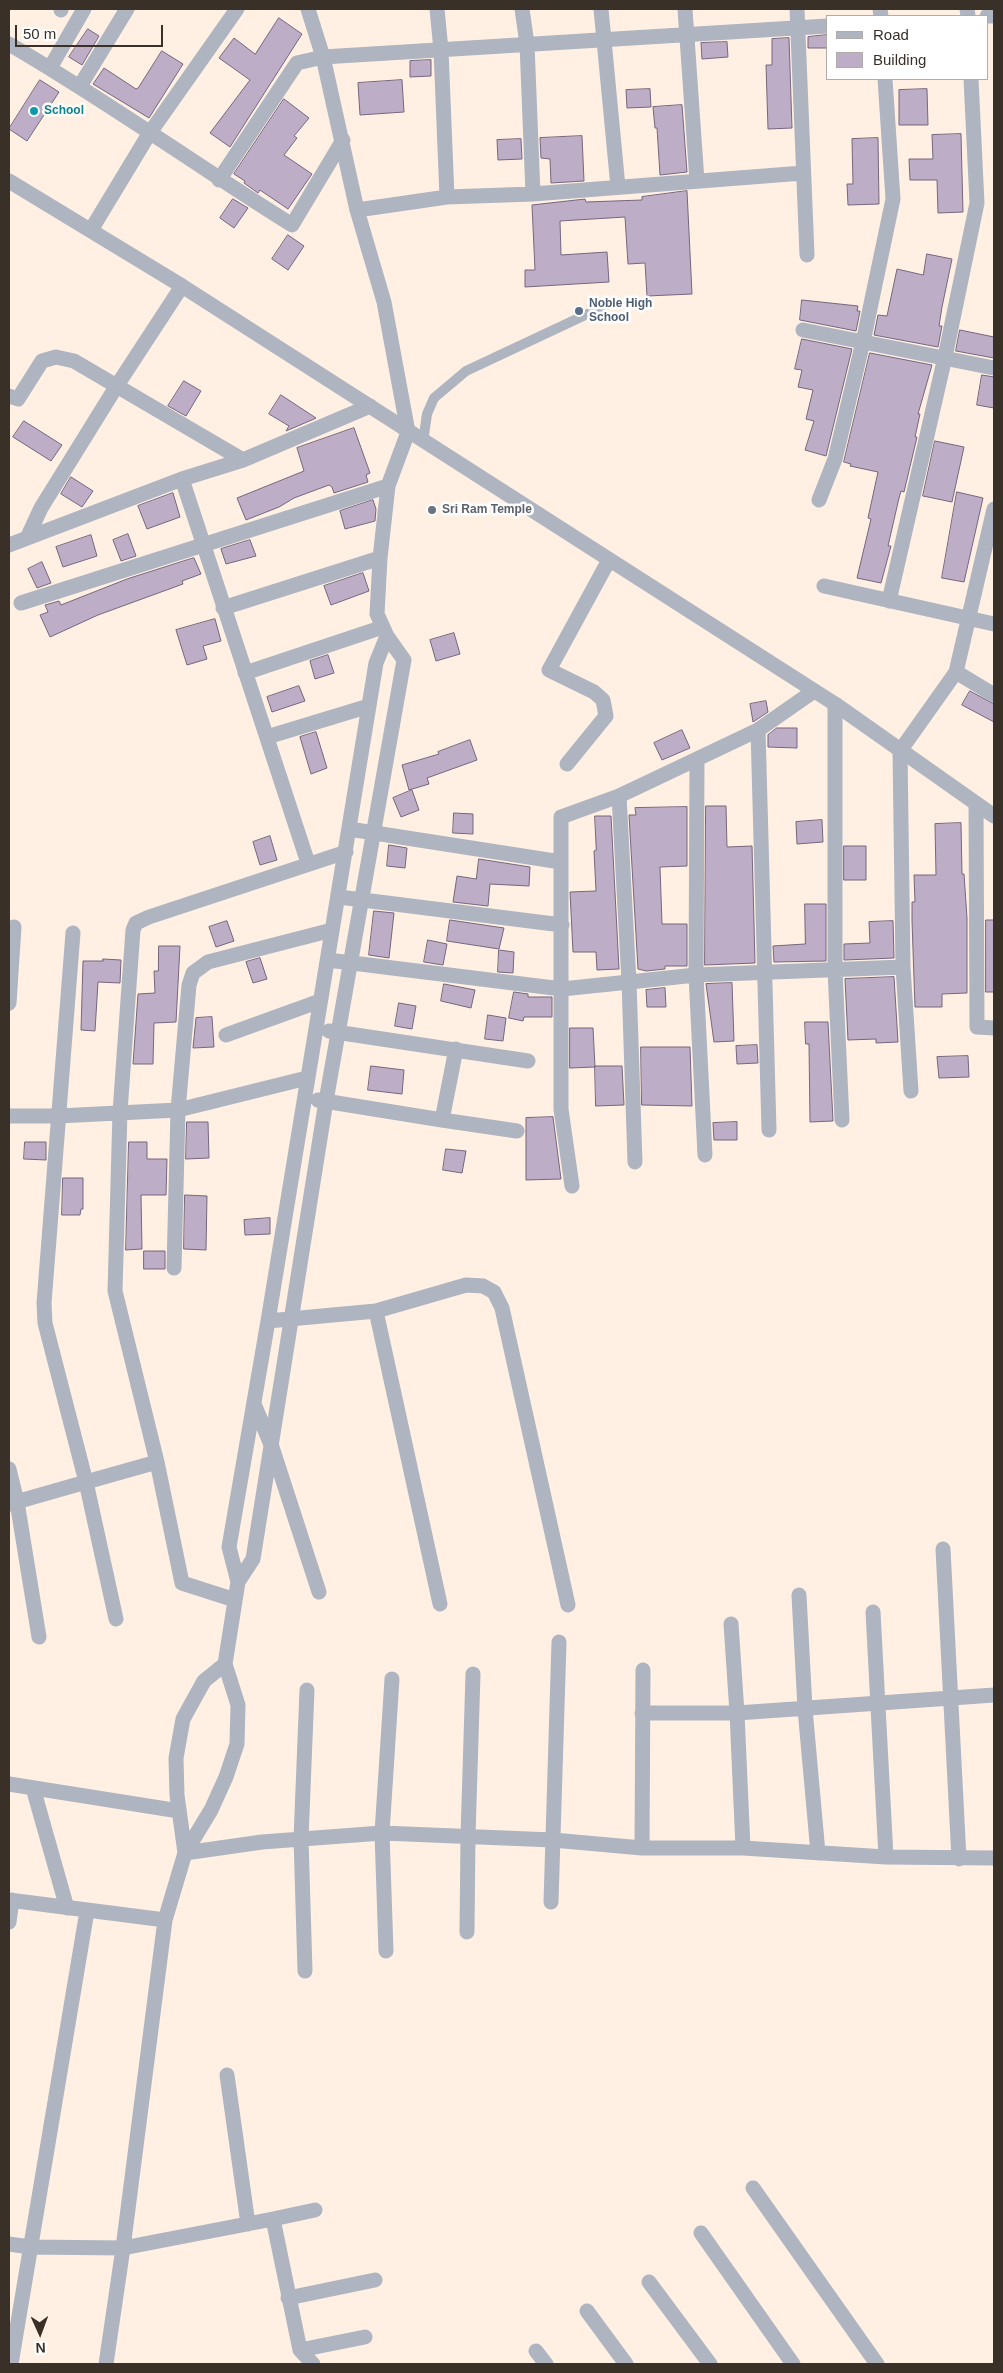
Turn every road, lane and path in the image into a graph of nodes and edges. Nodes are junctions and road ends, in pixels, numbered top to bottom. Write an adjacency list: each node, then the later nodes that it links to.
1 (84, 9): 18 (street)
2 (127, 9): 21 (street)
3 (237, 9): 22 (street)
4 (308, 9): 17 (street)
5 (436, 9): 16 (street)
6 (522, 9): 15 (street)
7 (601, 9): 13 (street)
8 (684, 9): 12 (street)
9 (797, 9): 11 (street)
10 (826, 26): 11 (street)
11 (798, 28): 12 (street); 24 (street)
12 (686, 35): 13 (street); 27 (street)
13 (604, 40): 15 (street); 28 (street)
14 (9, 44): 18 (street)
15 (527, 44): 16 (street); 29 (street)
16 (441, 50): 17 (street); 30 (street)
17 (323, 57): 23 (street); 25 (street)
18 (50, 68): 21 (street)
19 (885, 80): 37 (street)
20 (971, 80): 38 (street)
21 (80, 86): 22 (street)
22 (149, 134): 25 (street); 32 (street)
23 (343, 140): 25 (street); 31 (street)
24 (804, 173): 27 (street); 33 (street)
25 (220, 180)
26 (9, 181): 32 (street)
27 (697, 181): 28 (street)
28 (618, 188): 29 (street)
29 (533, 194): 30 (street)
30 (447, 197): 31 (street)
31 (357, 210): 43 (street)
32 (91, 230): 34 (street)
33 (807, 255)
34 (182, 286): 40 (street); 42 (street)
35 (613, 302): 44 (lane)
36 (803, 330): 37 (street)
37 (863, 342): 38 (street); 48 (street)
38 (945, 357): 39 (street); 56 (street)
39 (994, 368)
40 (116, 387): 41 (street); 45 (street); 50 (street)
41 (9, 396)
42 (370, 406): 43 (street); 45 (street)
43 (408, 432): 44 (street); 47 (street)
44 (423, 442): 54 (street)
45 (243, 460): 46 (street)
46 (182, 480): 50 (street); 51 (street)
47 (388, 486): 51 (street); 53 (street)
48 (819, 500)
49 (994, 509): 59 (street)
50 (28, 536): 52 (street)
51 (202, 544): 57 (street); 58 (street)
52 (9, 545)
53 (380, 558): 58 (street); 61 (street)
54 (608, 560): 64 (street); 72 (street)
55 (824, 586): 56 (street)
56 (889, 601): 59 (street)
57 (21, 603)
58 (223, 608): 63 (street)
59 (968, 619): 60 (street); 62 (street)
60 (994, 624)
61 (385, 632): 63 (street); 67 (street); 77 (street)
62 (956, 672): 65 (street); 70 (street)
63 (245, 673): 69 (street)
64 (814, 691): 66 (street); 68 (street)
65 (994, 695)
66 (835, 704): 70 (street); 90 (street)
67 (369, 706): 69 (street); 76 (street)
68 (758, 730): 71 (street); 91 (street)
69 (267, 737): 80 (street)
70 (900, 751): 74 (street); 89 (street)
71 (696, 760): 73 (street); 92 (street)
72 (567, 764)
73 (619, 796): 79 (street); 93 (street)
74 (976, 805): 75 (street); 97 (street)
75 (994, 816)
76 (349, 829): 77 (street); 78 (street)
77 (375, 834): 79 (street); 82 (street)
78 (346, 852): 80 (street); 81 (street)
79 (561, 862): 83 (street)
80 (308, 863): 108 (street)
81 (339, 897): 82 (street); 85 (street)
82 (362, 900): 83 (street); 88 (street)
83 (562, 925): 94 (street)
84 (14, 927): 96 (street)
85 (332, 930): 87 (street); 107 (street)
86 (73, 933): 110 (street)
87 (328, 960): 88 (street); 95 (street)
88 (351, 962): 94 (street); 99 (street)
89 (903, 967): 90 (street); 104 (street)
90 (835, 970): 91 (street); 112 (street)
91 (765, 973): 92 (street); 113 (street)
92 (696, 975): 93 (street); 115 (street)
93 (629, 982): 94 (street); 116 (street)
94 (562, 989): 117 (street)
95 (320, 1001): 98 (street); 100 (street)
96 (9, 1003)
97 (994, 1028)
98 (317, 1029): 99 (street); 103 (street)
99 (338, 1032): 101 (street); 106 (street)
100 (226, 1036)
101 (456, 1049): 102 (street); 111 (street)
102 (528, 1061)
103 (307, 1078): 105 (street); 107 (street)
104 (911, 1091)
105 (304, 1097): 106 (street); 121 (street)
106 (326, 1101): 111 (street); 120 (street)
107 (178, 1110): 108 (street); 118 (street)
108 (120, 1112): 110 (street); 124 (street)
109 (9, 1116): 110 (street)
110 (58, 1116): 126 (street)
111 (442, 1120): 114 (street)
112 (842, 1120)
113 (769, 1130)
114 (517, 1131)
115 (705, 1155)
116 (635, 1162)
117 (572, 1186)
118 (174, 1268)
119 (376, 1311): 120 (street); 133 (street); 134 (street)
120 (291, 1319): 121 (street); 123 (street)
121 (268, 1321): 122 (street)
122 (254, 1404): 123 (street); 129 (street)
123 (272, 1447): 129 (street); 130 (street)
124 (157, 1462): 126 (street); 132 (street)
125 (9, 1469): 127 (street)
126 (86, 1482): 127 (street); 136 (street)
127 (13, 1503): 138 (street)
128 (943, 1549): 146 (street)
129 (238, 1582): 132 (street)
130 (319, 1592)
131 (799, 1595): 148 (street)
132 (235, 1600): 140 (street)
133 (440, 1604)
134 (568, 1605)
135 (874, 1612): 147 (street)
136 (116, 1619)
137 (731, 1624): 150 (street)
138 (39, 1637)
139 (559, 1642): 157 (street)
140 (226, 1664): 153 (street); 160 (street)
141 (643, 1670): 149 (street)
142 (472, 1674): 155 (street)
143 (392, 1678): 154 (street)
144 (307, 1690): 156 (street)
145 (994, 1695): 146 (street)
146 (950, 1699): 147 (street); 164 (street)
147 (878, 1704): 148 (street); 162 (street)
148 (805, 1709): 150 (street); 161 (street)
149 (642, 1713): 150 (street); 158 (street)
150 (737, 1713): 159 (street)
151 (9, 1784): 152 (street)
152 (33, 1788): 153 (street); 167 (street)
153 (179, 1811): 160 (street)
154 (382, 1833): 155 (street); 156 (street); 172 (street)
155 (468, 1836): 157 (street); 171 (street)
156 (301, 1839): 160 (street); 173 (street)
157 (553, 1840): 158 (street); 166 (street)
158 (642, 1848): 159 (street)
159 (743, 1848): 161 (street)
160 (185, 1853): 169 (street)
161 (818, 1853): 162 (street)
162 (886, 1857): 164 (street)
163 (994, 1858): 164 (street)
164 (959, 1859)
165 (11, 1900): 167 (street); 170 (street)
166 (552, 1902)
167 (67, 1908): 168 (street)
168 (88, 1911): 169 (street); 181 (street)
169 (165, 1920): 182 (street)
170 (9, 1922)
171 (468, 1932)
172 (386, 1951)
173 (305, 1971)
174 (227, 2075): 178 (street)
175 (753, 2188): 197 (street)
176 (315, 2210): 177 (street)
177 (273, 2219): 178 (street); 185 (street)
178 (248, 2224): 182 (street)
179 (701, 2233): 196 (street)
180 (9, 2244): 181 (street)
181 (30, 2247): 182 (street); 190 (street)
182 (123, 2248): 191 (street)
183 (375, 2280): 185 (street)
184 (649, 2282): 195 (street)
185 (288, 2298): 188 (street)
186 (587, 2311): 194 (street)
187 (366, 2337): 188 (street)
188 (300, 2350): 192 (street)
189 (536, 2351): 193 (street)
190 (11, 2364)
191 (106, 2364)
192 (313, 2364)
193 (546, 2364)
194 (626, 2364)
195 (710, 2364)
196 (793, 2364)
197 (877, 2364)

